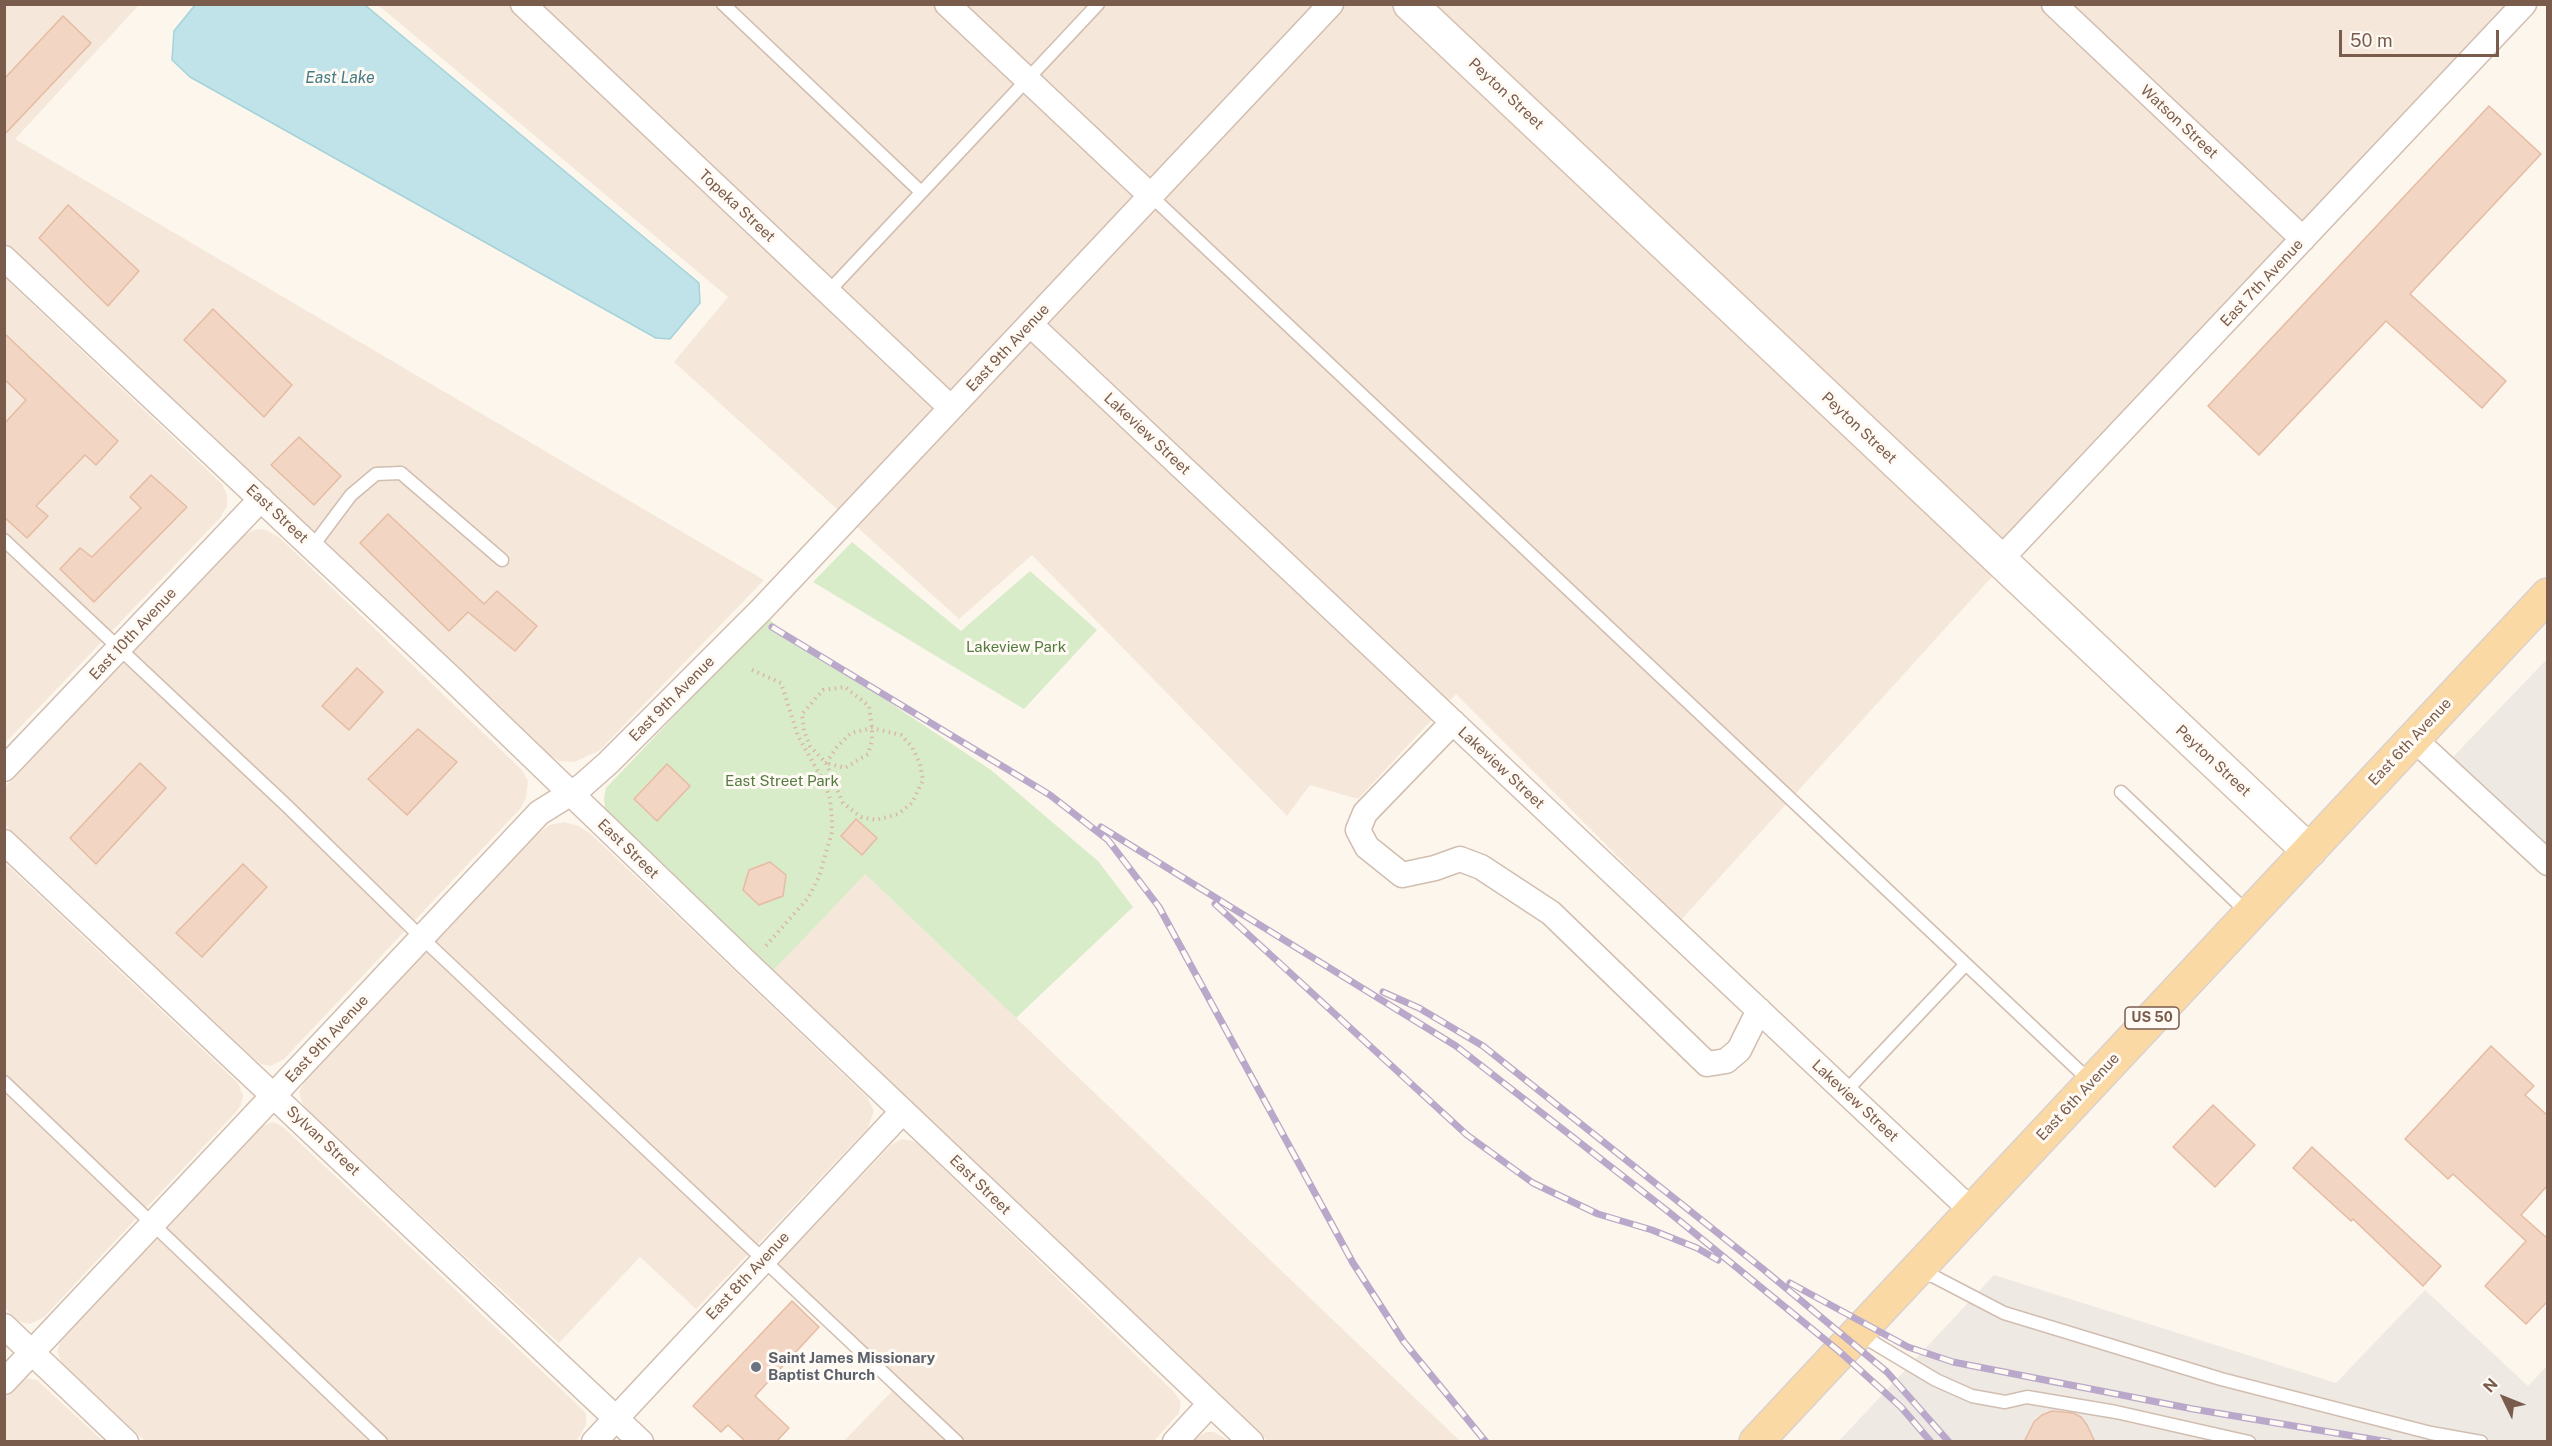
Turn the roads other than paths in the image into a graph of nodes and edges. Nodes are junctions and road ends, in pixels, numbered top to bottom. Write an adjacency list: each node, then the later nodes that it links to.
1 (523, 4): 14 (street, Topeka Street)
2 (723, 4): 10 (lane)
3 (947, 4): 9 (street)
4 (1098, 4): 9 (lane)
5 (1332, 4): 11 (street, East 9th Avenue)
6 (1410, 4): 21 (street, Peyton Street)
7 (2054, 4): 12 (street, Watson Street)
8 (2524, 4): 12 (street, East 7th Avenue)
9 (1027, 80): 10 (lane); 11 (street)
10 (921, 192): 14 (lane)
11 (1150, 196): 15 (street, East 9th Avenue); 34 (lane)
12 (2303, 239): 21 (street, East 7th Avenue)
13 (4, 258): 17 (street, East Street)
14 (828, 292): 16 (street, Topeka Street)
15 (1030, 324): 16 (street, East 9th Avenue); 24 (street, Lakeview Street)
16 (951, 408): 28 (street, East 9th Avenue)
17 (261, 499): 19 (street, East Street); 23 (street, East 10th Avenue)
18 (4, 540): 23 (lane)
19 (312, 547): 20 (lane); 28 (street, East Street)
20 (502, 560)
21 (2001, 560): 30 (street, Peyton Street)
22 (2547, 595): 25 (main road, East 6th Avenue / US 50)
23 (120, 649): 26 (street, East 10th Avenue); 33 (lane)
24 (1453, 722): 35 (street, Lakeview Street); 35 (street)
25 (2413, 738): 30 (main road, East 6th Avenue / US 50); 31 (street)
26 (4, 769)
27 (2121, 792): 32 (lane)
28 (570, 793): 33 (street, East 9th Avenue); 40 (street, East Street)
29 (4, 842): 39 (street, Sylvan Street)
30 (2308, 851): 32 (main road, East 6th Avenue / US 50)
31 (2547, 863)
32 (2249, 914): 36 (main road, East 6th Avenue / US 50)
33 (422, 938): 39 (street, East 9th Avenue); 43 (lane)
34 (1966, 964): 36 (lane); 38 (lane)
35 (1759, 1010): 38 (street, Lakeview Street)
36 (2092, 1083): 41 (main road, East 6th Avenue / US 50)
37 (6, 1085): 42 (lane)
38 (1845, 1092): 41 (street, Lakeview Street)
39 (274, 1095): 42 (street, East 9th Avenue); 50 (street, Sylvan Street)
40 (903, 1111): 43 (street, East 8th Avenue); 49 (street, East Street)
41 (1972, 1211): 44 (main road, East 6th Avenue / US 50)
42 (152, 1225): 47 (street, East 9th Avenue); 52 (lane)
43 (764, 1259): 50 (street, East 8th Avenue); 55 (lane)
44 (1913, 1274): 46 (main road, East 6th Avenue / US 50); 60 (lane)
45 (4, 1326): 47 (street)
46 (1858, 1333): 58 (main road, East 6th Avenue / US 50); 59 (lane)
47 (32, 1353): 48 (street, East 9th Avenue); 51 (street)
48 (4, 1382)
49 (1210, 1404): 56 (street); 57 (street, East Street)
50 (616, 1418): 53 (street, East 8th Avenue); 54 (street, Sylvan Street)
51 (126, 1442)
52 (381, 1442)
53 (594, 1442)
54 (641, 1442)
55 (957, 1442)
56 (1175, 1442)
57 (1251, 1442)
58 (1756, 1442)
59 (2249, 1442)
60 (2481, 1442)

